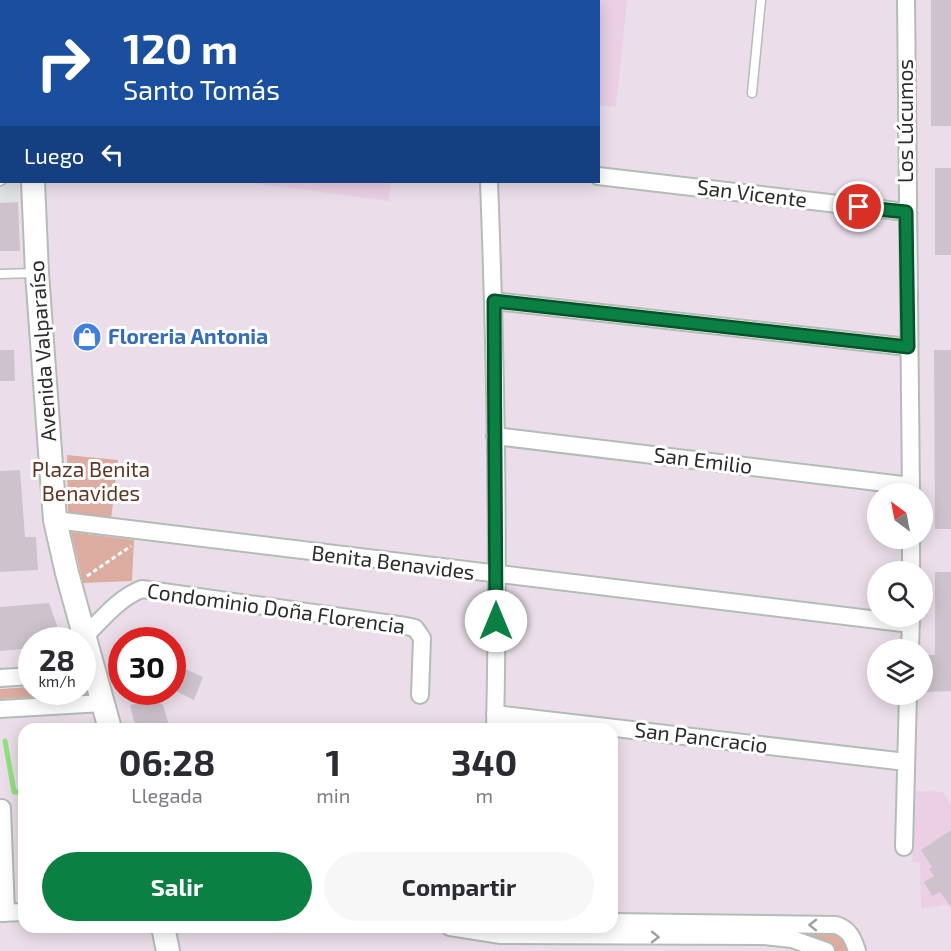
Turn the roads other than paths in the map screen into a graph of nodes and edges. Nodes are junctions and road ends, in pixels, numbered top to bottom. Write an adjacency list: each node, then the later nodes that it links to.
1 (761, 0): 3 (lane)
2 (906, 0): 7 (street, Los Lúcumos)
3 (752, 93)
4 (600, 176): 7 (street, San Vicente)
5 (33, 183): 8 (main road, Avenida Valparaíso)
6 (489, 183): 10 (street)
7 (906, 212): 11 (street, Los Lúcumos)
8 (37, 273): 9 (lane); 15 (main road, Avenida Valparaíso)
9 (0, 274)
10 (494, 301): 11 (street); 12 (street)
11 (908, 347): 13 (street, Los Lúcumos)
12 (495, 436): 14 (street, San Emilio); 16 (street)
13 (911, 483)
14 (867, 484)
15 (55, 520): 16 (street, Benita Benavides); 18 (main road, Avenida Valparaíso)
16 (496, 575): 17 (street, Benita Benavides); 27 (street)
17 (867, 615)
18 (82, 627)
19 (94, 627): 23 (street, Condominio Doña Florencia)
20 (18, 677): 21 (street)
21 (0, 678)
22 (96, 687): 24 (main road, Avenida Valparaíso)
23 (420, 695)
24 (104, 703): 26 (street); 28 (main road, Avenida Valparaíso)
25 (908, 705): 31 (street)
26 (0, 709)
27 (495, 721): 29 (street, San Pancracio)
28 (109, 723)
29 (515, 723)
30 (618, 733): 31 (street, San Pancracio)
31 (906, 762): 33 (street)
32 (2, 808): 35 (street)
33 (904, 847)
34 (18, 912): 35 (street)
35 (3, 913)
36 (620, 927): 37 (street)
37 (746, 930): 42 (street); 43 (street, one-way to 37)
38 (164, 933): 41 (main road)
39 (492, 933): 40 (street)
40 (531, 933)
41 (168, 951)
42 (826, 951)
43 (857, 951)

